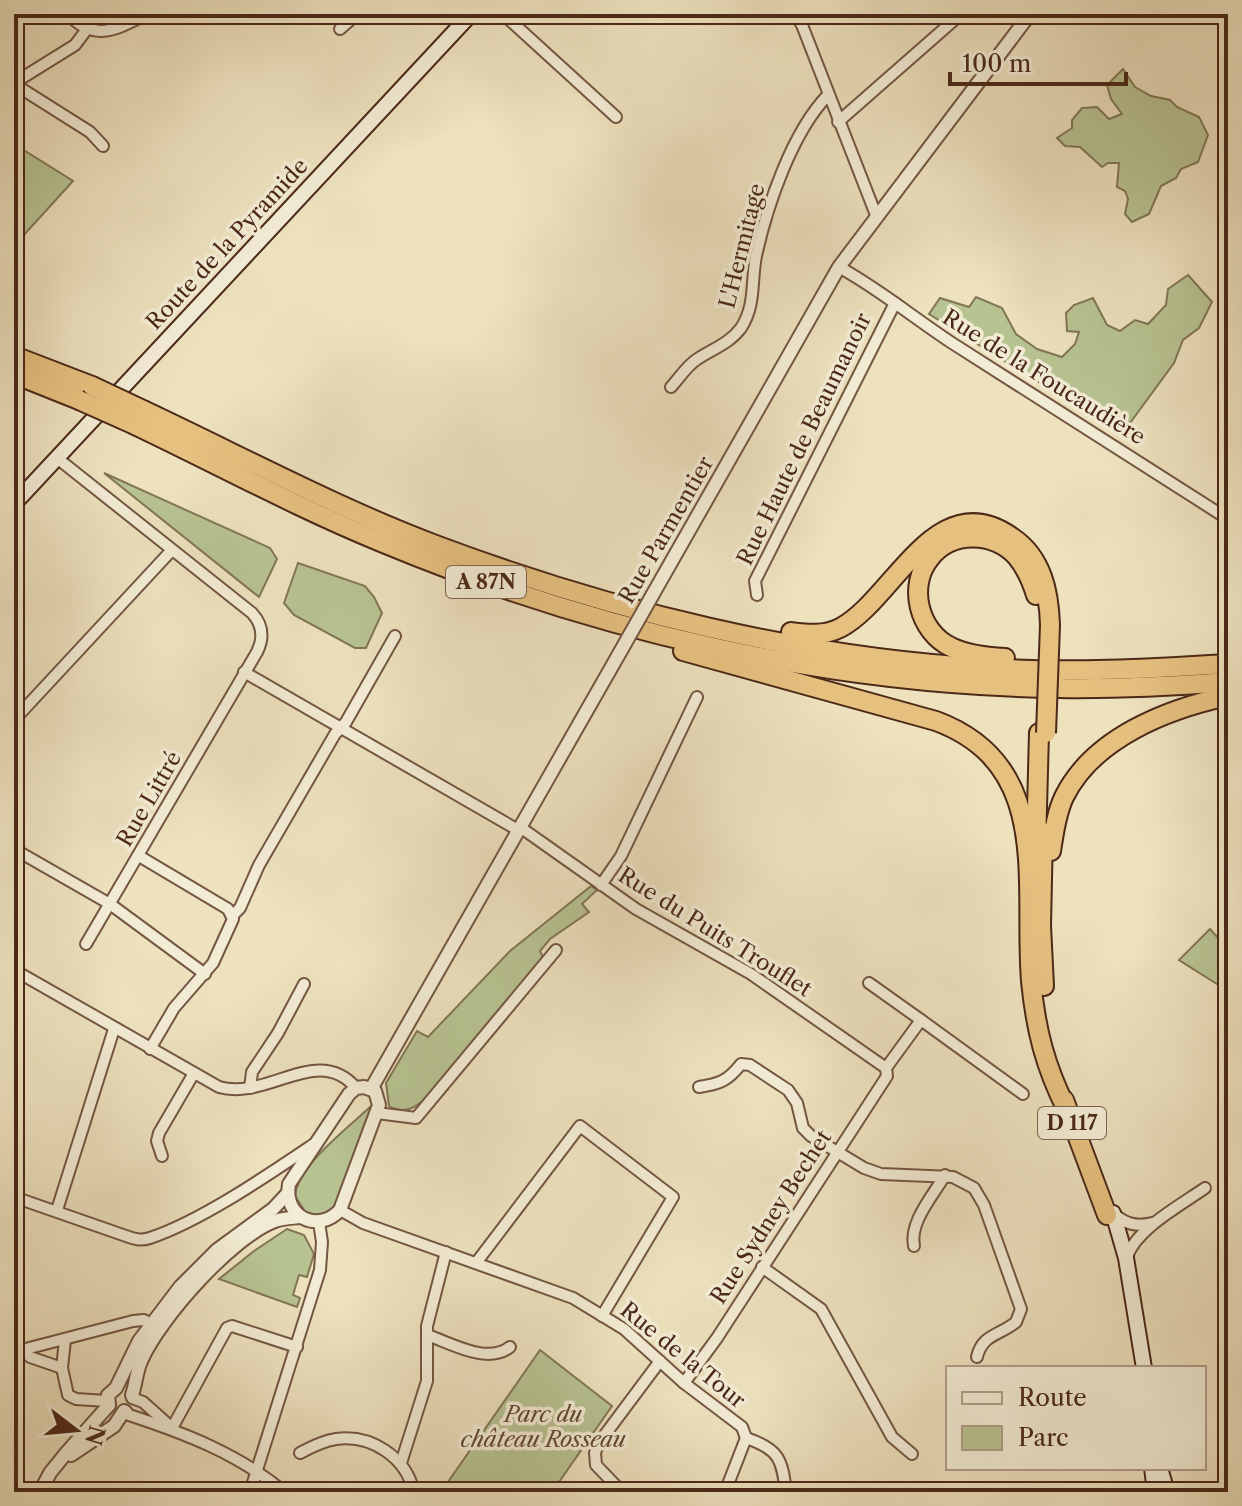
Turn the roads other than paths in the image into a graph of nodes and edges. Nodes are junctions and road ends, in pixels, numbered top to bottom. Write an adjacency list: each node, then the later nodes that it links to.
1 (68, 14): 10 (street)
2 (147, 14): 9 (street)
3 (357, 14): 11 (street)
4 (471, 14): 25 (main road, Route de la Pyramide)
5 (503, 14): 14 (street)
6 (795, 14): 13 (street)
7 (961, 14): 15 (street)
8 (1030, 14): 17 (street, Rue Parmentier)
9 (134, 17): 10 (street)
10 (87, 29): 12 (street)
11 (340, 29)
12 (14, 84): 16 (street)
13 (828, 95): 15 (street); 22 (street, L'Hermitage)
14 (616, 117)
15 (838, 122): 17 (street)
16 (103, 146)
17 (876, 215): 18 (street, Rue Parmentier)
18 (839, 267): 19 (street, Rue de la Foucaudière); 42 (street, Rue Parmentier, bridge)
19 (895, 303): 27 (street, Rue de la Foucaudière); 31 (street, Rue Haute de Beaumanoir)
20 (14, 356): 23 (highway, A 87N)
21 (14, 374): 23 (highway, A 87N)
22 (671, 387)
23 (85, 393): 24 (highway, A 87N, bridge)
24 (140, 418): 29 (highway, A 87N); 30 (highway, A 87N)
25 (57, 458): 26 (main road, Route de la Pyramide); 28 (street, Rue Littré)
26 (14, 504)
27 (1228, 519)
28 (171, 551): 35 (street, Rue Littré); 39 (street)
29 (484, 562): 32 (highway); 34 (highway, A 87N)
30 (519, 593): 36 (highway, A 87N); 66 (highway)
31 (757, 595)
32 (1046, 625): 34 (highway); 41 (highway)
33 (395, 636): 40 (street)
34 (1228, 664)
35 (244, 672): 40 (street, Rue du Puits Trouflet); 44 (street, Rue Littré)
36 (1228, 682)
37 (1228, 696): 48 (highway)
38 (697, 697): 45 (street)
39 (14, 720)
40 (341, 728): 42 (street, Rue du Puits Trouflet); 47 (street)
41 (1042, 733): 48 (highway); 56 (highway)
42 (519, 828): 45 (street, Rue du Puits Trouflet); 64 (street, Rue Parmentier)
43 (14, 849): 46 (street)
44 (139, 856): 46 (street, Rue Littré); 47 (street)
45 (601, 885): 59 (street, Rue du Puits Trouflet)
46 (110, 904): 49 (street, Rue Littré); 52 (street)
47 (233, 915): 52 (street)
48 (1041, 926): 56 (highway)
49 (86, 944)
50 (556, 950): 67 (street)
51 (14, 970): 57 (street)
52 (205, 974): 58 (street)
53 (869, 983): 55 (street)
54 (304, 984): 62 (street)
55 (921, 1020): 59 (street, Rue Sydney Bechet); 65 (street)
56 (1046, 1028): 66 (highway, D 117); 77 (highway, D 117)
57 (114, 1029): 58 (street); 75 (street)
58 (150, 1049): 60 (street)
59 (887, 1070): 69 (street, Rue Sydney Bechet)
60 (194, 1073): 62 (street); 70 (street)
61 (699, 1087): 69 (street)
62 (250, 1088): 63 (street)
63 (356, 1088): 64 (street); 68 (street)
64 (371, 1089): 67 (street)
65 (1023, 1094)
66 (1067, 1110): 77 (highway, D 117)
67 (377, 1113): 76 (street)
68 (315, 1143): 73 (street); 75 (street)
69 (837, 1151): 71 (street); 85 (street, Rue Sydney Bechet)
70 (162, 1156)
71 (945, 1175): 81 (street); 93 (street)
72 (1205, 1188): 79 (street)
73 (287, 1194): 78 (street); 87 (street)
74 (14, 1197): 75 (street)
75 (57, 1210)
76 (340, 1210): 80 (street); 82 (street, Rue de la Tour)
77 (1110, 1214): 79 (street); 83 (main road, D 117); 95 (main road, D 117)
78 (300, 1217): 80 (street); 100 (street)
79 (1158, 1221): 83 (street)
80 (319, 1222): 90 (street)
81 (914, 1246)
82 (446, 1252): 84 (street, Rue de la Tour); 88 (street)
83 (1126, 1258): 96 (main road, D 117)
84 (476, 1263): 86 (street, Rue de la Tour); 86 (street)
85 (762, 1267): 98 (street, Rue Sydney Bechet); 106 (street)
86 (602, 1316): 94 (street, Rue de la Tour)
87 (151, 1324): 89 (street); 99 (street)
88 (427, 1335): 91 (street); 107 (street)
89 (65, 1340): 92 (street); 97 (street)
90 (297, 1347): 103 (street); 110 (street)
91 (510, 1347)
92 (19, 1352): 97 (street)
93 (977, 1357)
94 (660, 1361): 98 (street, Rue de la Tour); 116 (street)
95 (1137, 1366)
96 (1144, 1366)
97 (62, 1368): 101 (street)
98 (684, 1383): 104 (street, Rue de la Tour)
99 (116, 1388): 100 (street); 101 (street)
100 (132, 1397): 102 (street); 103 (street)
101 (108, 1403): 102 (street); 111 (street)
102 (125, 1411): 103 (street); 111 (street)
103 (172, 1428): 110 (street)
104 (746, 1438): 117 (street); 118 (street, Rue de la Tour)
105 (300, 1453): 107 (street)
106 (912, 1454)
107 (401, 1463): 115 (street)
108 (1152, 1470): 119 (main road)
109 (1161, 1470): 120 (main road)
110 (257, 1472): 113 (street); 114 (street)
111 (50, 1473): 112 (street)
112 (40, 1492)
113 (250, 1492)
114 (284, 1492)
115 (414, 1492)
116 (622, 1492)
117 (725, 1492)
118 (786, 1492)
119 (1155, 1492)
120 (1167, 1492)

